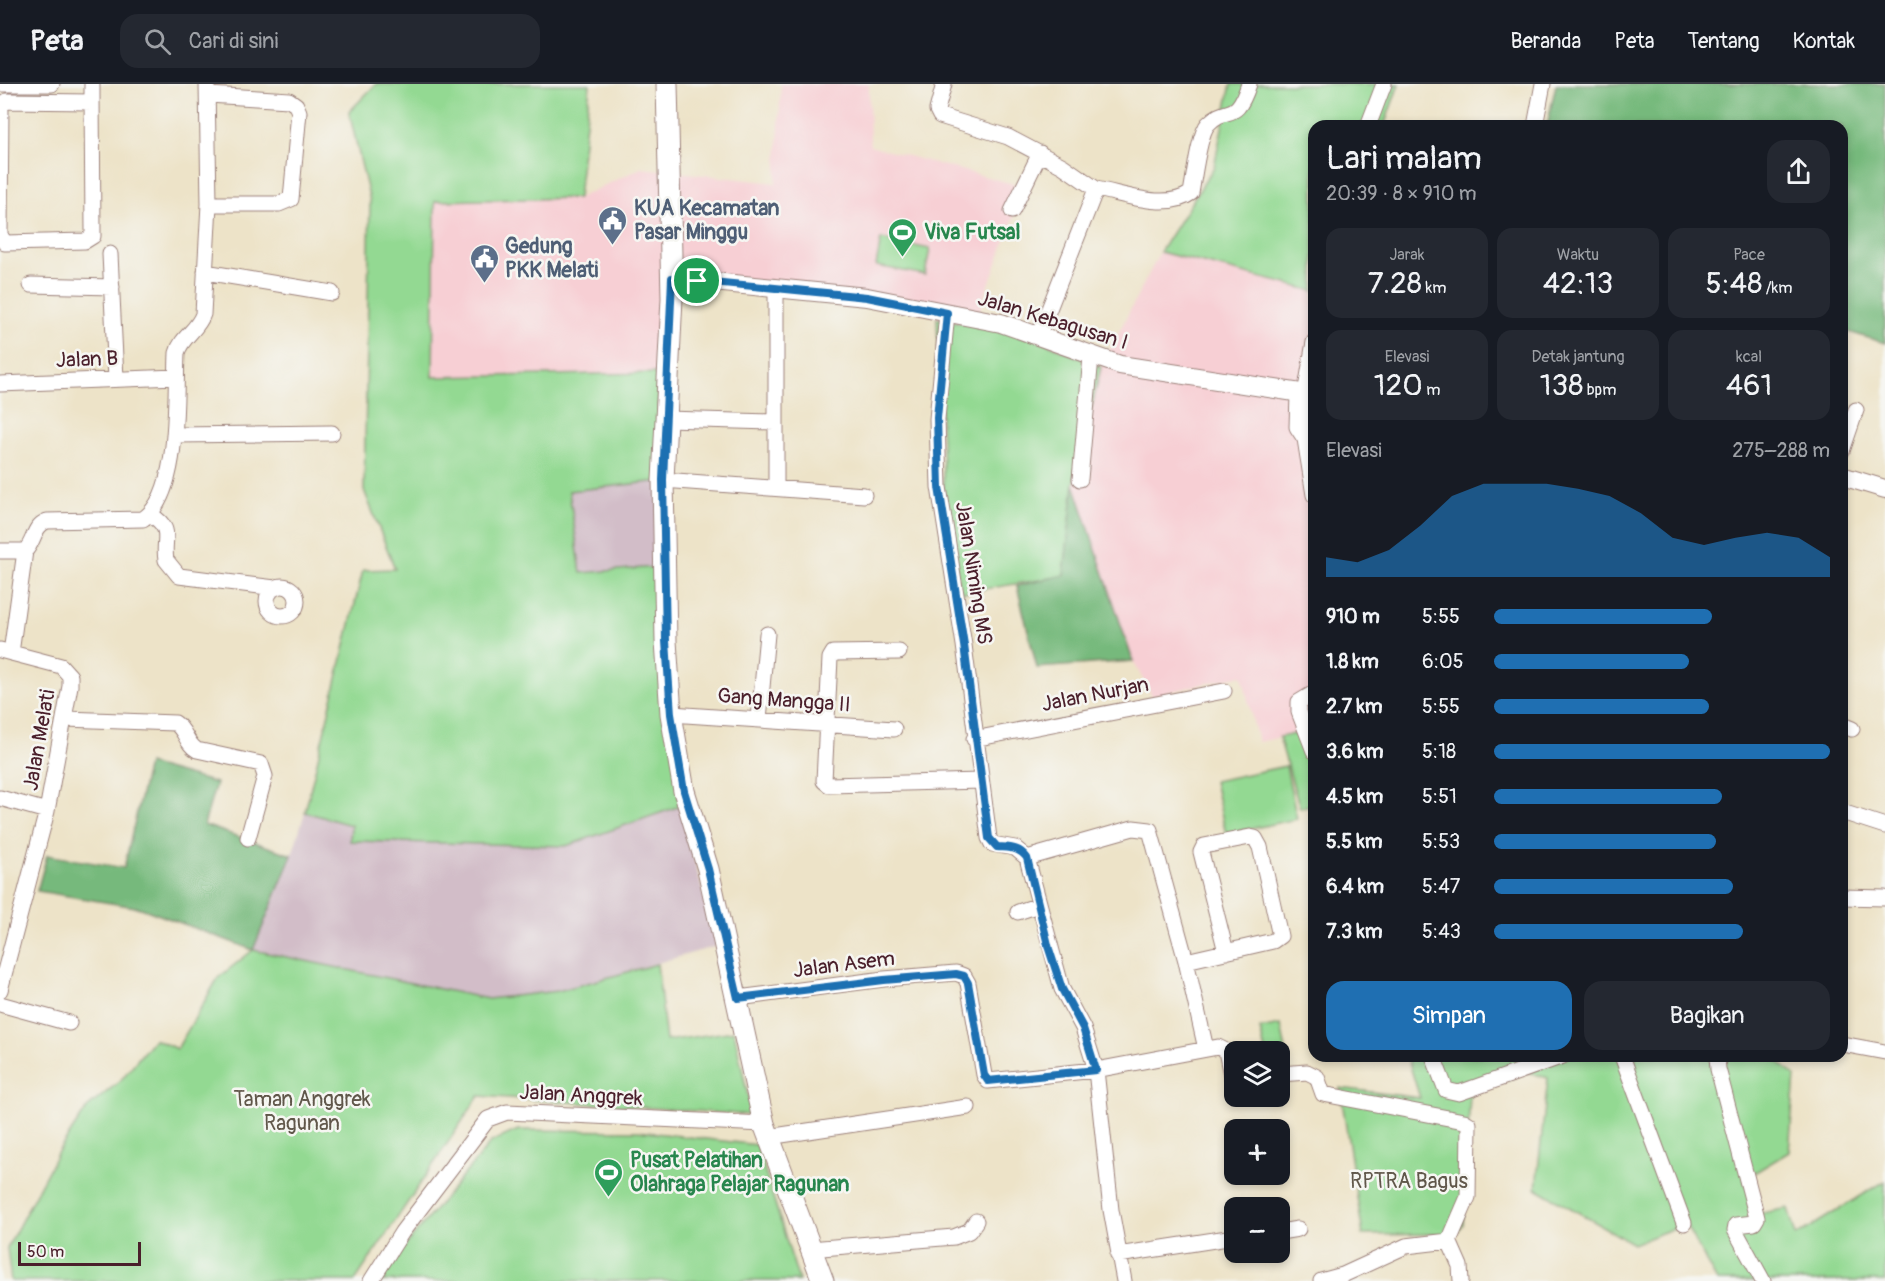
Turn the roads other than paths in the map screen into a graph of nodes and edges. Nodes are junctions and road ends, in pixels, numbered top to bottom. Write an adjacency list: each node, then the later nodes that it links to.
1 (1, 84): 2 (street)
2 (52, 84)
3 (92, 84): 10 (street)
4 (667, 84): 19 (main road)
5 (944, 84): 13 (street)
6 (1249, 84): 14 (street)
7 (1384, 84): 11 (street)
8 (1543, 84): 12 (street)
9 (208, 89): 15 (street); 15 (street)
10 (92, 102): 10 (street)
11 (1370, 120)
12 (1536, 120)
13 (1040, 153): 14 (street); 16 (street)
14 (1096, 189): 25 (street)
15 (208, 204): 18 (street)
16 (1012, 211)
17 (110, 254): 21 (street)
18 (205, 272): 23 (street); 28 (street)
19 (672, 278): 22 (street, Jalan Kebagusan I); 33 (main road)
20 (31, 285): 21 (street)
21 (112, 287): 29 (street)
22 (776, 288): 24 (street, Jalan Kebagusan I); 34 (street)
23 (332, 293)
24 (947, 313): 25 (street, Jalan Kebagusan I); 60 (street, Jalan Niming MS)
25 (1038, 337): 26 (street, Jalan Kebagusan I)
26 (1091, 357): 31 (street, Jalan Kebagusan I); 40 (street)
27 (1308, 373): 31 (street)
28 (176, 377): 29 (street, Jalan B); 37 (street)
29 (116, 379): 30 (street, Jalan B)
30 (0, 384)
31 (1304, 394): 38 (street)
32 (1856, 410): 36 (street)
33 (666, 418): 34 (street); 41 (main road)
34 (775, 422): 42 (street)
35 (332, 433): 37 (street)
36 (1848, 433)
37 (175, 435): 45 (street)
38 (1308, 458)
39 (1848, 478): 43 (street)
40 (1080, 479)
41 (663, 480): 42 (street); 54 (main road)
42 (776, 488): 44 (street)
43 (1885, 489)
44 (864, 495)
45 (150, 514): 46 (street); 48 (street)
46 (25, 550): 47 (street); 50 (street)
47 (0, 551)
48 (275, 588)
49 (767, 634): 56 (street)
50 (6, 651): 55 (street, Jalan Melati)
51 (898, 652): 57 (street)
52 (1224, 691): 60 (street, Jalan Nurjan)
53 (1308, 697): 59 (street)
54 (671, 714): 56 (street, Gang Mangga II); 75 (main road)
55 (66, 719): 63 (street, Jalan Melati); 66 (street)
56 (759, 719): 57 (street, Gang Mangga II)
57 (826, 724): 58 (street, Gang Mangga II); 61 (street)
58 (894, 729)
59 (1308, 735)
60 (974, 739): 61 (street, Jalan Niming MS)
61 (981, 781): 67 (street, Jalan Niming MS)
62 (0, 798): 63 (street)
63 (47, 812): 74 (street, Jalan Melati)
64 (1848, 814): 65 (street)
65 (1885, 826)
66 (248, 838)
67 (1027, 858): 70 (street); 73 (street)
68 (1848, 897): 69 (street)
69 (1885, 898)
70 (1039, 905): 71 (street); 86 (street)
71 (1018, 912)
72 (1226, 952): 72 (street); 73 (street)
73 (1186, 961): 79 (street)
74 (0, 990)
75 (738, 998): 86 (street, Jalan Asem); 89 (main road)
76 (0, 1004): 77 (street)
77 (69, 1023)
78 (1848, 1045): 81 (street)
79 (1206, 1049): 80 (street); 86 (street)
80 (1224, 1049)
81 (1885, 1052)
82 (1435, 1062): 83 (street)
83 (1546, 1062)
84 (1624, 1062): 91 (street)
85 (1718, 1062): 104 (street)
86 (1096, 1070): 97 (street)
87 (1290, 1074): 95 (street)
88 (968, 1107): 89 (street, Jalan Anggrek)
89 (766, 1131): 96 (main road); 99 (street, Jalan Anggrek)
90 (976, 1221): 96 (street)
91 (1684, 1223)
92 (1298, 1229): 93 (street)
93 (1290, 1230)
94 (1224, 1239): 97 (street)
95 (1449, 1241): 98 (street); 103 (street)
96 (810, 1249): 100 (main road)
97 (1118, 1255): 101 (street)
98 (1345, 1278): 102 (street)
99 (371, 1281)
100 (823, 1281)
101 (1124, 1281)
102 (1321, 1281)
103 (1461, 1281)
104 (1763, 1281)

